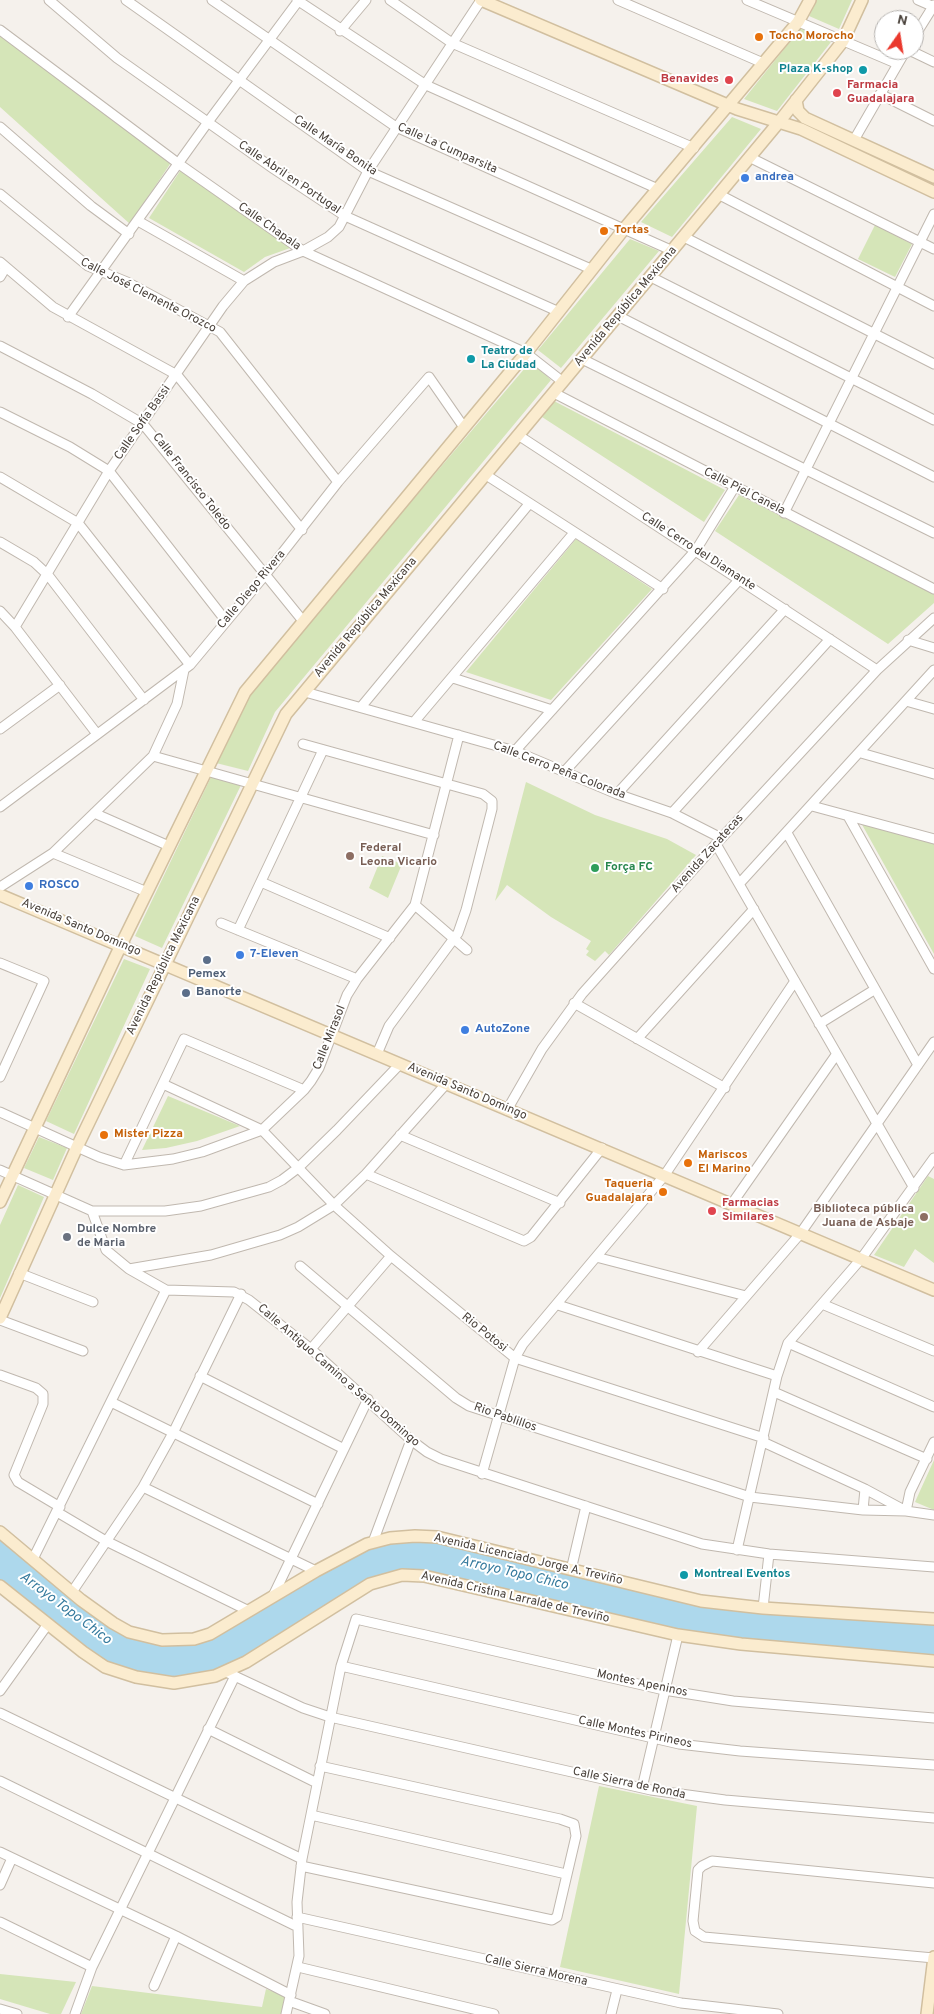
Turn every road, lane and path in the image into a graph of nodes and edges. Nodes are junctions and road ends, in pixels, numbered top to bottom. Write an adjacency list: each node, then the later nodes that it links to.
1 (48, 0): 30 (street, Calle Abril en Portugal)
2 (126, 0): 24 (street, Calle María Bonita)
3 (212, 0): 18 (street, Calle La Cumparsita)
4 (298, 0): 17 (street); 18 (street)
5 (366, 0): 17 (street)
6 (390, 0): 20 (street)
7 (481, 0): 20 (street, Calle Sofía Bassi); 28 (main road)
8 (618, 0): 22 (street)
9 (747, 0): 14 (street)
10 (810, 0): 14 (main road)
11 (862, 0): 19 (main road, Avenida República Mexicana)
12 (918, 0): 13 (street)
13 (934, 6): 15 (street)
14 (798, 22): 19 (street); 22 (main road)
15 (924, 22)
16 (0, 30): 37 (street, Calle Chapala)
17 (340, 31): 25 (street)
18 (270, 41): 24 (street); 33 (street, Calle La Cumparsita)
19 (843, 41): 23 (street); 27 (main road, Avenida República Mexicana)
20 (452, 43): 25 (street, Calle Sofía Bassi); 35 (street)
21 (901, 60): 23 (street)
22 (763, 63): 28 (main road)
23 (898, 64): 26 (street)
24 (239, 80): 30 (street); 38 (street, Calle María Bonita)
25 (426, 85): 33 (street, Calle Sofía Bassi); 40 (street)
26 (880, 94): 29 (street); 34 (street)
27 (796, 100): 31 (main road, Avenida República Mexicana); 34 (main road)
28 (729, 105): 31 (main road); 35 (main road)
29 (934, 121)
30 (208, 122): 37 (street); 45 (street, Calle Abril en Portugal)
31 (779, 122): 36 (main road, Avenida República Mexicana); 41 (main road)
32 (0, 127): 48 (street)
33 (396, 127): 38 (street, Calle Sofía Bassi); 47 (street, Calle La Cumparsita)
34 (854, 140): 39 (main road)
35 (694, 148): 40 (main road)
36 (749, 157): 43 (main road, Avenida República Mexicana); 50 (street)
37 (179, 164): 46 (street); 52 (street, Calle Chapala)
38 (368, 171): 45 (street, Calle Sofía Bassi); 55 (street, Calle María Bonita)
39 (934, 177)
40 (658, 189): 47 (main road)
41 (934, 192)
42 (0, 194): 56 (street, Calle José Clemente Orozco)
43 (718, 194): 49 (main road, Avenida República Mexicana); 60 (street)
44 (934, 214): 50 (street)
45 (345, 216): 52 (street, Calle Sofía Bassi); 62 (street, Calle Abril en Portugal)
46 (138, 221): 48 (street); 59 (street)
47 (624, 229): 53 (street, Calle La Cumparsita); 55 (main road)
48 (129, 234): 56 (street)
49 (684, 237): 53 (main road, Avenida República Mexicana); 66 (street)
50 (920, 242): 51 (street); 60 (street)
51 (934, 249)
52 (303, 251): 59 (street, Calle Sofía Bassi); 68 (street, Calle Chapala)
53 (673, 251): 58 (main road, Avenida República Mexicana)
54 (3, 265): 57 (street); 64 (street)
55 (591, 269): 62 (main road)
56 (101, 273): 64 (street); 65 (street, Calle José Clemente Orozco)
57 (0, 277)
58 (651, 277): 63 (main road, Avenida República Mexicana); 72 (street)
59 (244, 281): 65 (street, Calle Sofía Bassi)
60 (898, 287): 61 (street); 66 (street)
61 (934, 306)
62 (557, 312): 68 (main road)
63 (618, 316): 69 (main road, Avenida República Mexicana); 78 (street)
64 (68, 317): 71 (street)
65 (210, 326): 71 (street, Calle Sofía Bassi); 86 (street, Calle José Clemente Orozco)
66 (874, 334): 70 (street); 72 (street)
67 (0, 346): 77 (street, Calle Francisco Toledo)
68 (526, 353): 73 (street, Calle Chapala); 79 (main road)
69 (582, 358): 73 (main road, Avenida República Mexicana); 81 (street)
70 (934, 364)
71 (177, 375): 77 (street, Calle Sofía Bassi); 91 (street)
72 (852, 378): 76 (street); 78 (street)
73 (563, 382): 74 (main road, Avenida República Mexicana)
74 (554, 393): 80 (main road, Avenida República Mexicana); 87 (street, Calle Piel Canela)
75 (0, 412): 82 (street)
76 (934, 420)
77 (143, 424): 82 (street, Calle Sofía Bassi); 97 (street, Calle Francisco Toledo)
78 (829, 424): 81 (street); 85 (street)
79 (463, 426): 86 (street, Calle Diego Rivera); 105 (main road)
80 (518, 435): 83 (main road, Avenida República Mexicana); 95 (street, Calle Cerro del Diamante)
81 (806, 469): 89 (street); 92 (street)
82 (109, 471): 90 (street, Calle Sofía Bassi); 104 (street)
83 (486, 475): 88 (street); 115 (main road, Avenida República Mexicana)
84 (0, 477): 90 (street)
85 (934, 477)
86 (338, 482): 91 (street, Calle Diego Rivera)
87 (734, 488): 89 (street, Calle Piel Canela); 95 (street)
88 (529, 504): 93 (street); 118 (street)
89 (784, 513): 100 (street, Calle Piel Canela)
90 (78, 523): 96 (street, Calle Sofía Bassi); 110 (street)
91 (302, 530): 97 (street, Calle Diego Rivera)
92 (934, 533)
93 (573, 534): 99 (street); 113 (street)
94 (0, 542): 96 (street)
95 (696, 550): 98 (street, Calle Cerro del Diamante); 99 (street)
96 (48, 575): 106 (street, Calle Sofía Bassi); 116 (street)
97 (265, 575): 104 (street, Calle Diego Rivera); 105 (street, Calle Francisco Toledo)
98 (740, 579): 101 (street, Calle Cerro del Diamante); 131 (street)
99 (663, 589): 120 (street)
100 (934, 589)
101 (785, 609): 107 (street, Calle Cerro del Diamante); 135 (street)
102 (0, 611): 106 (street)
103 (934, 618): 108 (street, Avenida Zacatecas)
104 (226, 621): 110 (street, Calle Diego Rivera)
105 (303, 621): 130 (main road)
106 (15, 627): 114 (street)
107 (830, 639): 111 (street, Calle Cerro del Diamante); 140 (street)
108 (908, 640): 109 (street); 111 (street, Avenida Zacatecas)
109 (934, 648)
110 (187, 668): 116 (street, Calle Diego Rivera); 129 (street)
111 (876, 670): 145 (street, Avenida Zacatecas)
112 (934, 670): 117 (street)
113 (453, 678): 120 (street); 121 (street)
114 (60, 685): 122 (street); 123 (street)
115 (305, 692): 118 (street, Calle Cerro Peña Colorada); 133 (main road, Avenida República Mexicana)
116 (144, 700): 123 (street, Calle Diego Rivera)
117 (906, 701): 119 (street); 128 (street)
118 (361, 707): 121 (street, Calle Cerro Peña Colorada)
119 (934, 709)
120 (552, 710): 127 (street)
121 (414, 722): 124 (street, Calle Cerro Peña Colorada)
122 (0, 729)
123 (97, 734): 138 (street, Calle Diego Rivera)
124 (459, 735): 127 (street, Calle Cerro Peña Colorada); 134 (street, Calle Mirasol)
125 (303, 744): 126 (street)
126 (323, 750): 134 (street); 136 (street)
127 (515, 751): 131 (street, Calle Cerro Peña Colorada)
128 (861, 753): 132 (street); 137 (street)
129 (153, 756): 130 (street); 139 (street)
130 (205, 771): 133 (street); 146 (main road)
131 (565, 771): 135 (street, Calle Cerro Peña Colorada)
132 (934, 774)
133 (251, 783): 136 (street); 162 (main road, Avenida República Mexicana)
134 (447, 784): 143 (street, Calle Mirasol); 158 (street)
135 (617, 794): 140 (street, Calle Cerro Peña Colorada)
136 (301, 797): 143 (street); 148 (street)
137 (812, 806): 141 (street); 142 (street)
138 (0, 807)
139 (94, 812): 146 (street); 147 (street)
140 (672, 813): 145 (street, Calle Cerro Peña Colorada)
141 (848, 816): 144 (street); 163 (street)
142 (787, 833): 149 (street); 166 (street)
143 (434, 835): 153 (street, Calle Mirasol)
144 (934, 839)
145 (719, 841): 149 (street); 167 (street, Avenida Zacatecas)
146 (169, 846): 151 (main road)
147 (53, 853): 150 (street); 151 (street)
148 (261, 882): 156 (street); 157 (street)
149 (739, 884): 154 (street)
150 (0, 887)
151 (147, 892): 159 (main road)
152 (0, 895): 159 (main road, Avenida Santo Domingo)
153 (415, 905): 157 (street, Calle Mirasol); 158 (street)
154 (754, 909): 165 (street); 170 (street)
155 (221, 923): 156 (street)
156 (238, 930): 164 (street)
157 (390, 938): 164 (street, Calle Mirasol)
158 (454, 939): 160 (street); 172 (street)
159 (121, 945): 162 (main road, Avenida Santo Domingo); 184 (main road)
160 (467, 950)
161 (0, 962): 176 (street)
162 (165, 963): 169 (main road, Avenida Santo Domingo); 187 (main road, Avenida República Mexicana)
163 (934, 969)
164 (357, 979): 169 (street, Calle Mirasol)
165 (795, 981): 168 (street); 179 (street)
166 (874, 990): 168 (street); 175 (street)
167 (574, 1003): 170 (street); 181 (street, Avenida Zacatecas)
168 (819, 1024): 173 (street)
169 (331, 1035): 172 (main road, Avenida Santo Domingo); 180 (street, Calle Mirasol)
170 (636, 1039): 179 (street)
171 (934, 1042): 175 (street)
172 (378, 1054): 174 (main road, Avenida Santo Domingo)
173 (836, 1055): 183 (street); 201 (street)
174 (400, 1064): 178 (main road, Avenida Santo Domingo); 191 (street)
175 (918, 1065): 183 (street)
176 (0, 1077)
177 (163, 1084): 180 (street); 185 (street); 190 (street)
178 (446, 1084): 181 (main road, Avenida Santo Domingo); 186 (street)
179 (725, 1088): 195 (street)
180 (304, 1090): 185 (street, Calle Mirasol)
181 (507, 1110): 188 (main road, Avenida Santo Domingo)
182 (0, 1112): 184 (street, Calle Mirasol)
183 (878, 1124): 196 (street); 203 (street)
184 (34, 1128): 187 (street, Calle Mirasol); 194 (main road)
185 (262, 1130): 190 (street, Calle Mirasol); 191 (street, Rio Potosi)
186 (400, 1135): 193 (street); 199 (street)
187 (77, 1147): 190 (street, Calle Mirasol); 197 (main road, Avenida República Mexicana)
188 (602, 1148): 195 (main road, Avenida Santo Domingo); 199 (street)
189 (934, 1158): 196 (street)
190 (124, 1165)
191 (298, 1168): 200 (street, Rio Potosi); 202 (street)
192 (0, 1170): 194 (street)
193 (366, 1174): 199 (street); 200 (street)
194 (12, 1175): 197 (street); 198 (main road)
195 (664, 1176): 201 (main road, Avenida Santo Domingo); 205 (street)
196 (914, 1188): 206 (street)
197 (55, 1194): 202 (street); 209 (main road, Avenida República Mexicana)
198 (0, 1202)
199 (560, 1203)
200 (334, 1205): 204 (street, Rio Potosi); 208 (street)
201 (731, 1205): 203 (main road, Avenida Santo Domingo)
202 (92, 1211): 208 (street)
203 (800, 1234): 206 (main road, Avenida Santo Domingo); 213 (street)
204 (390, 1256): 217 (street); 224 (street, Rio Potosi)
205 (596, 1257): 213 (street); 216 (street)
206 (861, 1259): 211 (main road, Avenida Santo Domingo); 215 (street)
207 (300, 1266): 217 (street, Rio Pablillos)
208 (129, 1269): 210 (street)
209 (20, 1273): 214 (street); 218 (main road, Avenida República Mexicana)
210 (166, 1290): 212 (street); 230 (street)
211 (934, 1290)
212 (241, 1294): 220 (street, Calle Antiguo Camino a Santo Domingo); 226 (street)
213 (746, 1296): 223 (street)
214 (93, 1302)
215 (822, 1304): 219 (street); 222 (street)
216 (558, 1305): 223 (street); 224 (street)
217 (349, 1307): 220 (street); 232 (street, Rio Pablillos)
218 (0, 1319): 221 (street)
219 (788, 1343): 227 (street); 231 (street)
220 (311, 1349): 229 (street, Calle Antiguo Camino a Santo Domingo)
221 (83, 1351)
222 (934, 1351)
223 (698, 1352): 227 (street)
224 (515, 1358): 232 (street); 235 (street, Rio Potosi)
225 (0, 1375): 245 (street)
226 (200, 1376): 233 (street); 237 (street)
227 (777, 1376): 228 (street)
228 (774, 1392): 235 (street); 238 (street)
229 (368, 1399): 234 (street, Calle Antiguo Camino a Santo Domingo); 237 (street)
230 (111, 1402): 233 (street); 245 (street)
231 (934, 1407)
232 (498, 1417): 239 (street); 242 (street, Rio Pablillos)
233 (173, 1433): 240 (street); 243 (street)
234 (411, 1440): 239 (street, Calle Antiguo Camino a Santo Domingo); 251 (street)
235 (763, 1440): 241 (street, Rio Potosi); 242 (street)
236 (934, 1442): 238 (street)
237 (344, 1449): 243 (street)
238 (927, 1459): 247 (street)
239 (482, 1474): 244 (street, Calle Antiguo Camino a Santo Domingo)
240 (143, 1487): 250 (street); 255 (street)
241 (865, 1489): 246 (street); 247 (street, Rio Potosi)
242 (750, 1497): 246 (street, Rio Pablillos); 252 (street)
243 (318, 1504): 255 (street)
244 (586, 1506): 252 (street, Calle Antiguo Camino a Santo Domingo); 257 (street)
245 (59, 1510): 250 (street); 254 (street)
246 (863, 1510): 247 (street, Rio Pablillos)
247 (906, 1511): 248 (street)
248 (934, 1515)
249 (0, 1532): 254 (main road, Avenida Licenciado Jorge A. Treviño)
250 (106, 1541): 260 (street); 263 (street)
251 (374, 1542): 257 (main road, Avenida Licenciado Jorge A. Treviño); 258 (main road, Avenida Licenciado Jorge A. Treviño)
252 (737, 1550): 253 (street, Calle Antiguo Camino a Santo Domingo)
253 (769, 1554): 256 (street, Calle Antiguo Camino a Santo Domingo); 262 (street)
254 (34, 1559): 260 (main road, Avenida Licenciado Jorge A. Treviño)
255 (291, 1559): 258 (street); 261 (street)
256 (934, 1567)
257 (571, 1570): 262 (main road, Avenida Licenciado Jorge A. Treviño)
258 (316, 1571): 261 (main road, Avenida Licenciado Jorge A. Treviño)
259 (0, 1586): 265 (main road, Avenida Cristina Larralde de Treviño)
260 (72, 1592): 263 (main road, Avenida Licenciado Jorge A. Treviño)
261 (273, 1597): 263 (main road, Avenida Licenciado Jorge A. Treviño)
262 (763, 1608): 264 (main road, Avenida Licenciado Jorge A. Treviño)
263 (249, 1612)
264 (934, 1619)
265 (48, 1624): 269 (main road, Avenida Cristina Larralde de Treviño); 271 (street)
266 (678, 1635): 267 (main road, Avenida Cristina Larralde de Treviño); 269 (main road, Avenida Cristina Larralde de Treviño); 270 (street)
267 (934, 1661)
268 (341, 1666): 270 (street, Montes Apeninos); 273 (street); 276 (street, Calle Montes Pirineos)
269 (231, 1674): 273 (street, Calle Sierra de Ronda); 275 (street)
270 (664, 1690): 274 (street, Montes Apeninos); 276 (street)
271 (0, 1691)
272 (0, 1713): 282 (street)
273 (330, 1717): 278 (street); 281 (street, Calle Sierra de Ronda)
274 (934, 1718)
275 (208, 1729): 280 (street); 282 (street)
276 (653, 1738): 277 (street, Calle Montes Pirineos); 281 (street)
277 (934, 1765)
278 (320, 1766): 280 (street); 289 (street)
279 (0, 1781): 286 (street)
280 (317, 1783): 283 (street)
281 (642, 1788): 284 (street, Calle Sierra de Ronda)
282 (174, 1798): 286 (street); 288 (street)
283 (312, 1815): 288 (street); 289 (street)
284 (934, 1818)
285 (0, 1852): 287 (street)
286 (147, 1853): 292 (street); 295 (street)
287 (12, 1858): 291 (street); 292 (street)
288 (301, 1863): 289 (street); 293 (street)
289 (566, 1874)
290 (934, 1883): 297 (street)
291 (0, 1885)
292 (120, 1909): 296 (street); 298 (street)
293 (297, 1916): 295 (street); 301 (street, Calle Sierra Morena)
294 (0, 1922): 298 (street)
295 (298, 1927): 299 (street)
296 (176, 1936): 300 (street); 302 (street)
297 (934, 1958): 311 (main road)
298 (92, 1967): 305 (street)
299 (298, 1967): 302 (street); 308 (street)
300 (154, 1986)
301 (617, 1990): 309 (street); 310 (street, Calle Sierra Morena)
302 (290, 1998): 306 (street); 307 (street)
303 (0, 2009): 304 (street)
304 (16, 2014)
305 (75, 2014)
306 (286, 2014)
307 (325, 2014)
308 (494, 2014)
309 (611, 2014)
310 (778, 2014)
311 (927, 2014)

